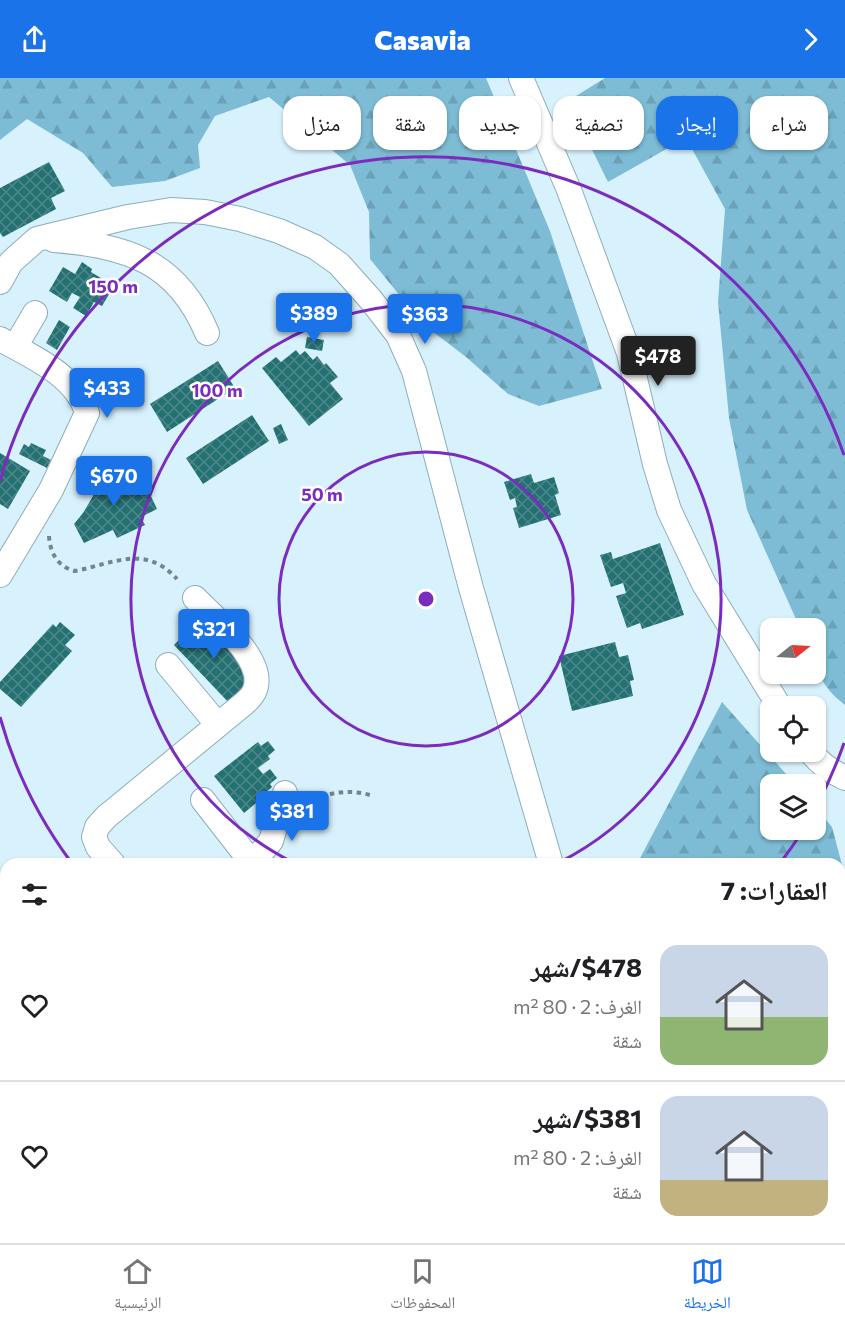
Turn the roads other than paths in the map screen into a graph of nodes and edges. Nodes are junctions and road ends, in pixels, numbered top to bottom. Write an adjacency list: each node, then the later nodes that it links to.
1 (521, 78): 10 (street)
2 (37, 239): 3 (street); 5 (street); 19 (street)
3 (0, 282)
4 (35, 313): 6 (street)
5 (207, 333)
6 (8, 343): 7 (street)
7 (0, 575)
8 (195, 598): 11 (street)
9 (168, 665): 11 (street)
10 (773, 696)
11 (218, 725): 16 (street)
12 (822, 762): 13 (street)
13 (845, 778)
14 (203, 800): 17 (street)
15 (283, 802): 18 (street)
16 (108, 858)
17 (247, 858)
18 (257, 858)
19 (549, 858)

